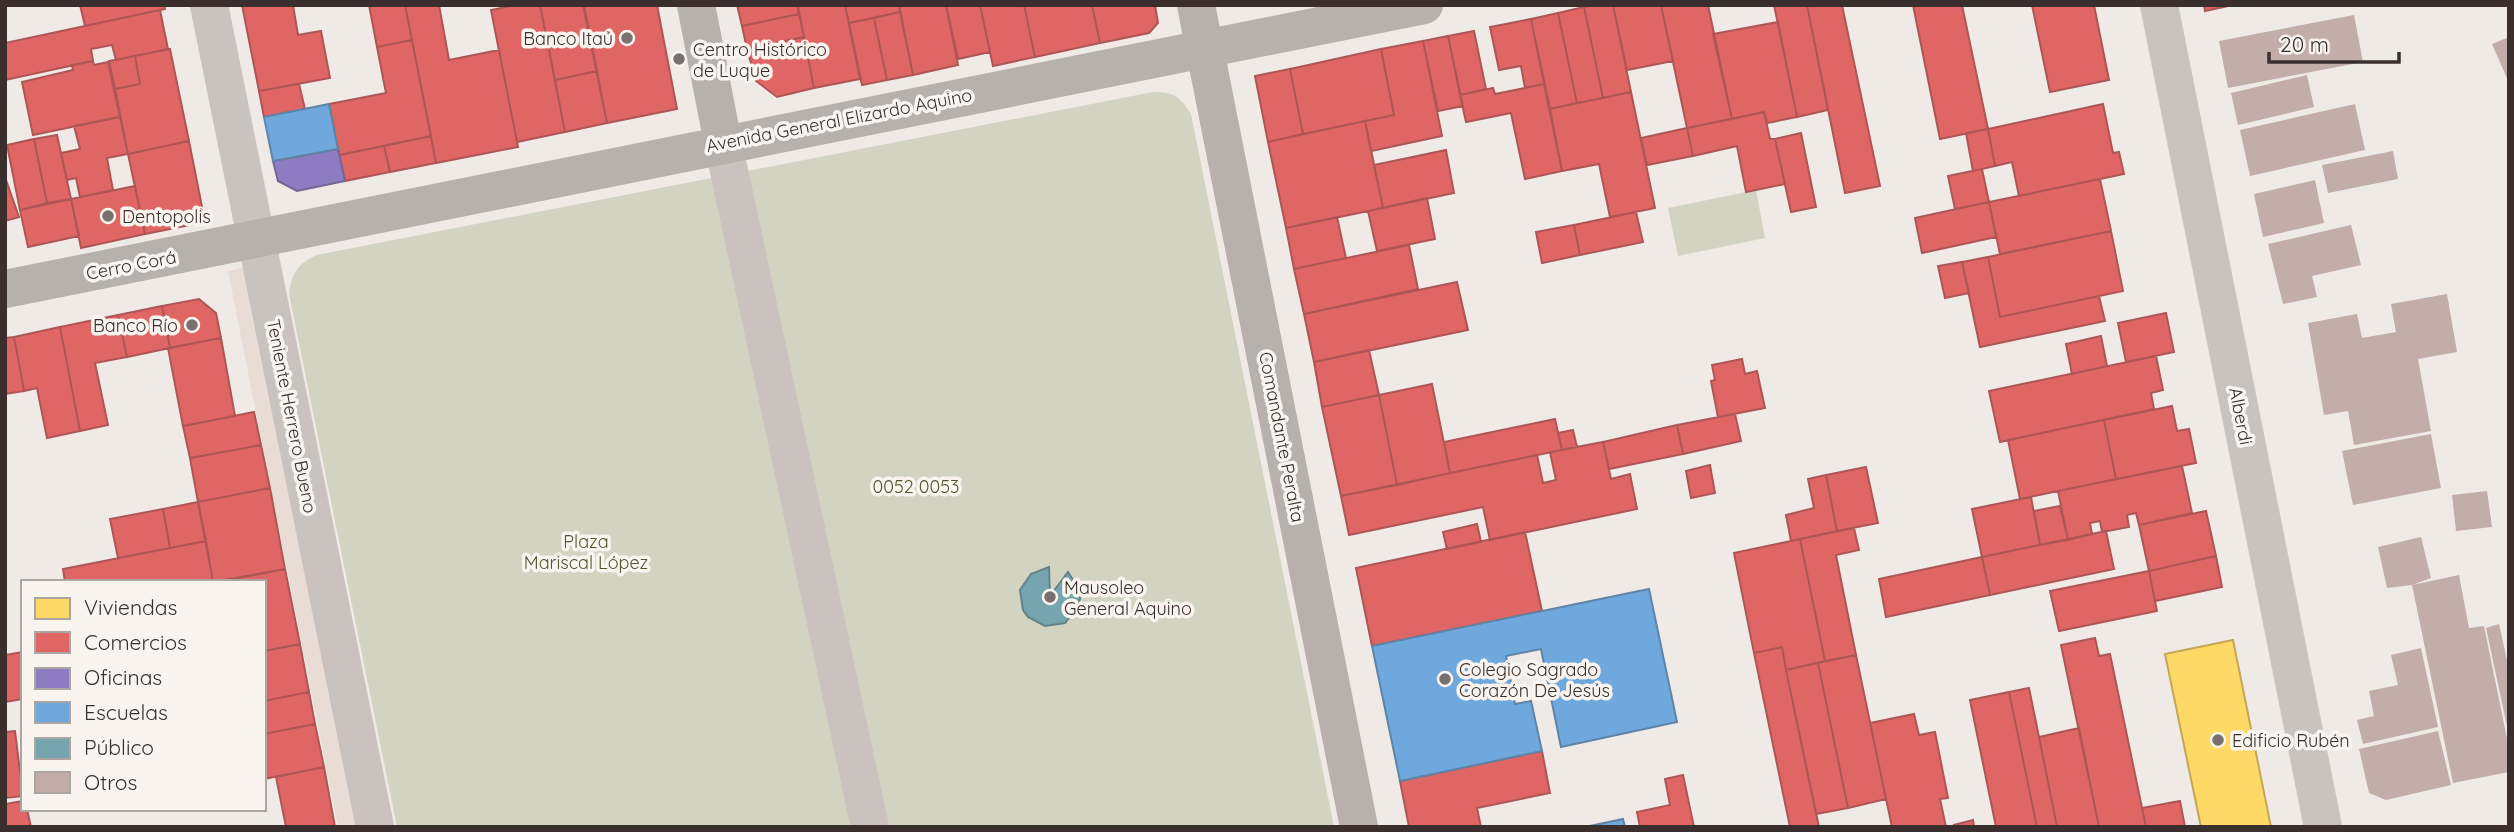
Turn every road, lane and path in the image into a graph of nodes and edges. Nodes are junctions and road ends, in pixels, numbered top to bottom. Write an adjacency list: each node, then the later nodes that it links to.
1 (209, 5): 8 (street, Teniente Herrero Bueno)
2 (696, 5): 7 (main road)
3 (1196, 5): 6 (main road, Comandante Peralta)
4 (1424, 5): 6 (main road, Avenida General Elizardo Aquino)
5 (2159, 5): 13 (street, Alberdi)
6 (1205, 48): 7 (main road, Avenida General Elizardo Aquino); 12 (main road, Comandante Peralta)
7 (723, 143): 8 (main road, Avenida General Elizardo Aquino); 11 (street)
8 (256, 241): 9 (main road, Cerro Corá); 10 (street, Teniente Herrero Bueno)
9 (5, 289)
10 (375, 827)
11 (870, 827)
12 (1359, 827)
13 (2323, 827)

